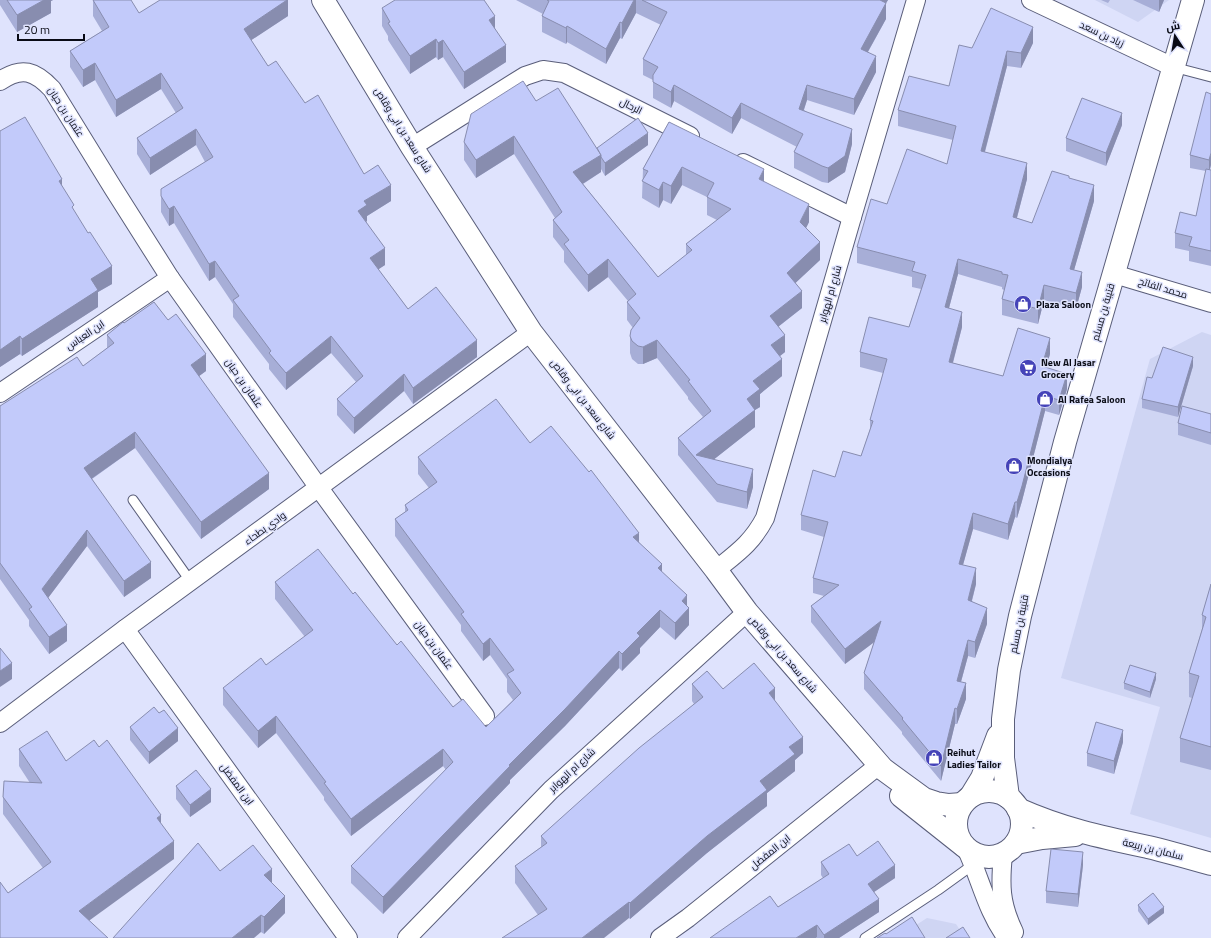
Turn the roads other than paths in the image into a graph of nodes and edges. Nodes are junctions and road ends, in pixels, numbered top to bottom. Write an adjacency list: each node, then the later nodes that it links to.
1 (323, 0): 9 (street, شارع سعد بن ابي وقاص)
2 (916, 0): 11 (street, شارع ام الهوابر)
3 (1031, 0): 5 (street, زياد بن سعد)
4 (1192, 0): 5 (street, قتيبة بن مسلم)
5 (1173, 68): 6 (lane); 12 (street, قتيبة بن مسلم)
6 (1211, 77)
7 (0, 81): 13 (street, عثمان بن حيان)
8 (704, 143): 9 (street, الرحال)
9 (412, 147): 15 (street, شارع سعد بن ابي وقاص)
10 (726, 154): 11 (street)
11 (852, 217): 19 (street, شارع ام الهوابر)
12 (1114, 274): 14 (street, محمد الفاتح); 24 (street, قتيبة بن مسلم)
13 (170, 278): 16 (street, ابن العباس); 17 (street, عثمان بن حيان)
14 (1211, 302)
15 (531, 332): 17 (street, وادي بطحاء); 19 (street, شارع سعد بن ابي وقاص)
16 (0, 393)
17 (319, 488): 20 (street, وادي بطحاء); 23 (street, عثمان بن حيان)
18 (133, 500): 20 (lane)
19 (716, 570): 21 (street, شارع سعد بن ابي وقاص)
20 (191, 582): 22 (street, وادي بطحاء)
21 (747, 612): 26 (street, شارع سعد بن ابي وقاص); 34 (street, شارع ام الهوابر)
22 (126, 630): 25 (street, وادي بطحاء); 33 (street, ابن المفضل)
23 (485, 716)
24 (1003, 719): 27 (street, قتيبة بن مسلم); 28 (street, قتيبة بن مسلم)
25 (0, 723)
26 (881, 767): 27 (street, شارع سعد بن ابي وقاص); 31 (street, شارع سعد بن ابي وقاص); 35 (street, ابن المفضل)
27 (967, 800): 28 (street); 31 (street)
28 (1013, 803): 29 (street, سلمان بن ربيعة); 30 (street)
29 (1094, 836): 30 (street, سلمان بن ربيعة); 32 (street, سلمان بن ربيعة)
30 (1009, 848): 31 (street); 38 (street)
31 (968, 853): 36 (lane); 37 (street)
32 (1211, 864)
33 (348, 938)
34 (407, 938)
35 (660, 938)
36 (865, 938)
37 (1007, 938)
38 (1017, 938)

